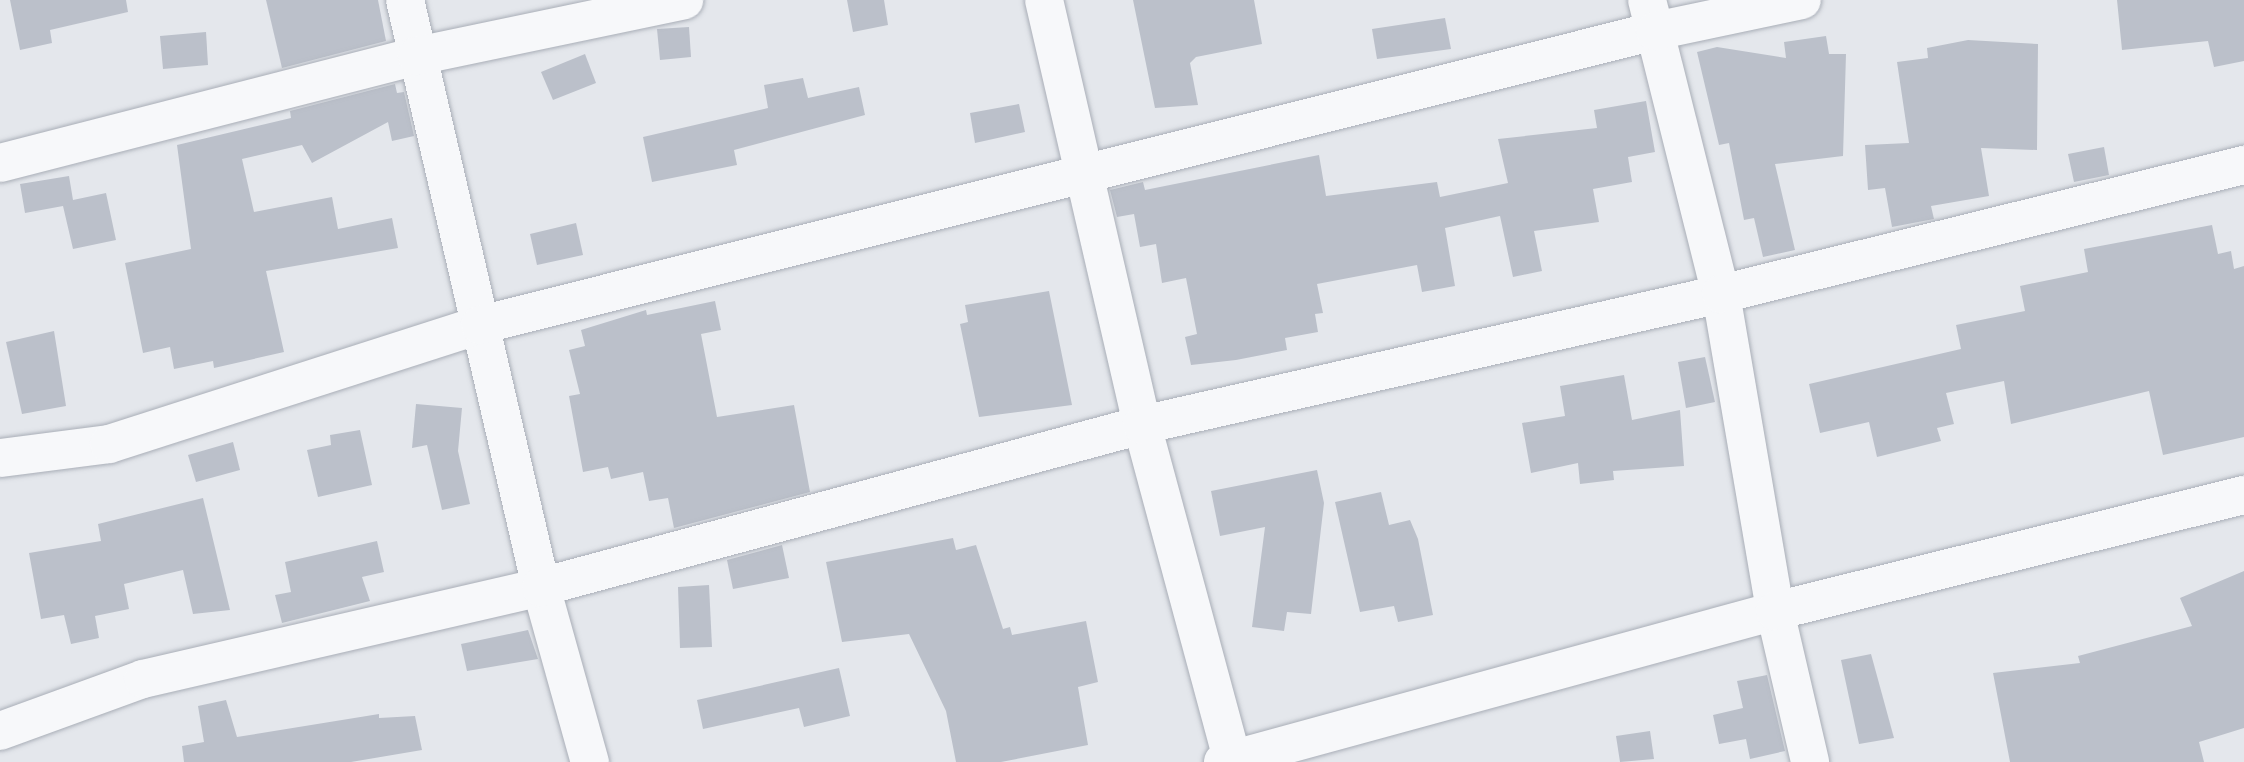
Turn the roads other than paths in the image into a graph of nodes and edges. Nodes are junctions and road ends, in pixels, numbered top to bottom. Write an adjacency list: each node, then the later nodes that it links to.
1 (405, 0): 6 (street)
2 (684, 0): 6 (street)
3 (1044, 0): 9 (street)
4 (1802, 0): 5 (street)
5 (1651, 15): 9 (street); 10 (street)
6 (417, 56): 7 (street); 11 (street)
7 (0, 163)
8 (2244, 164): 10 (street)
9 (1088, 175): 11 (street); 12 (street)
10 (1721, 294): 12 (street); 16 (street)
11 (480, 325): 13 (street); 15 (street)
12 (1143, 425): 15 (street); 18 (street)
13 (0, 458)
14 (2244, 495): 16 (street)
15 (541, 587): 17 (street); 19 (street)
16 (1775, 611): 18 (street); 20 (street)
17 (0, 731)
18 (1229, 761)
19 (590, 762)
20 (1810, 762)

